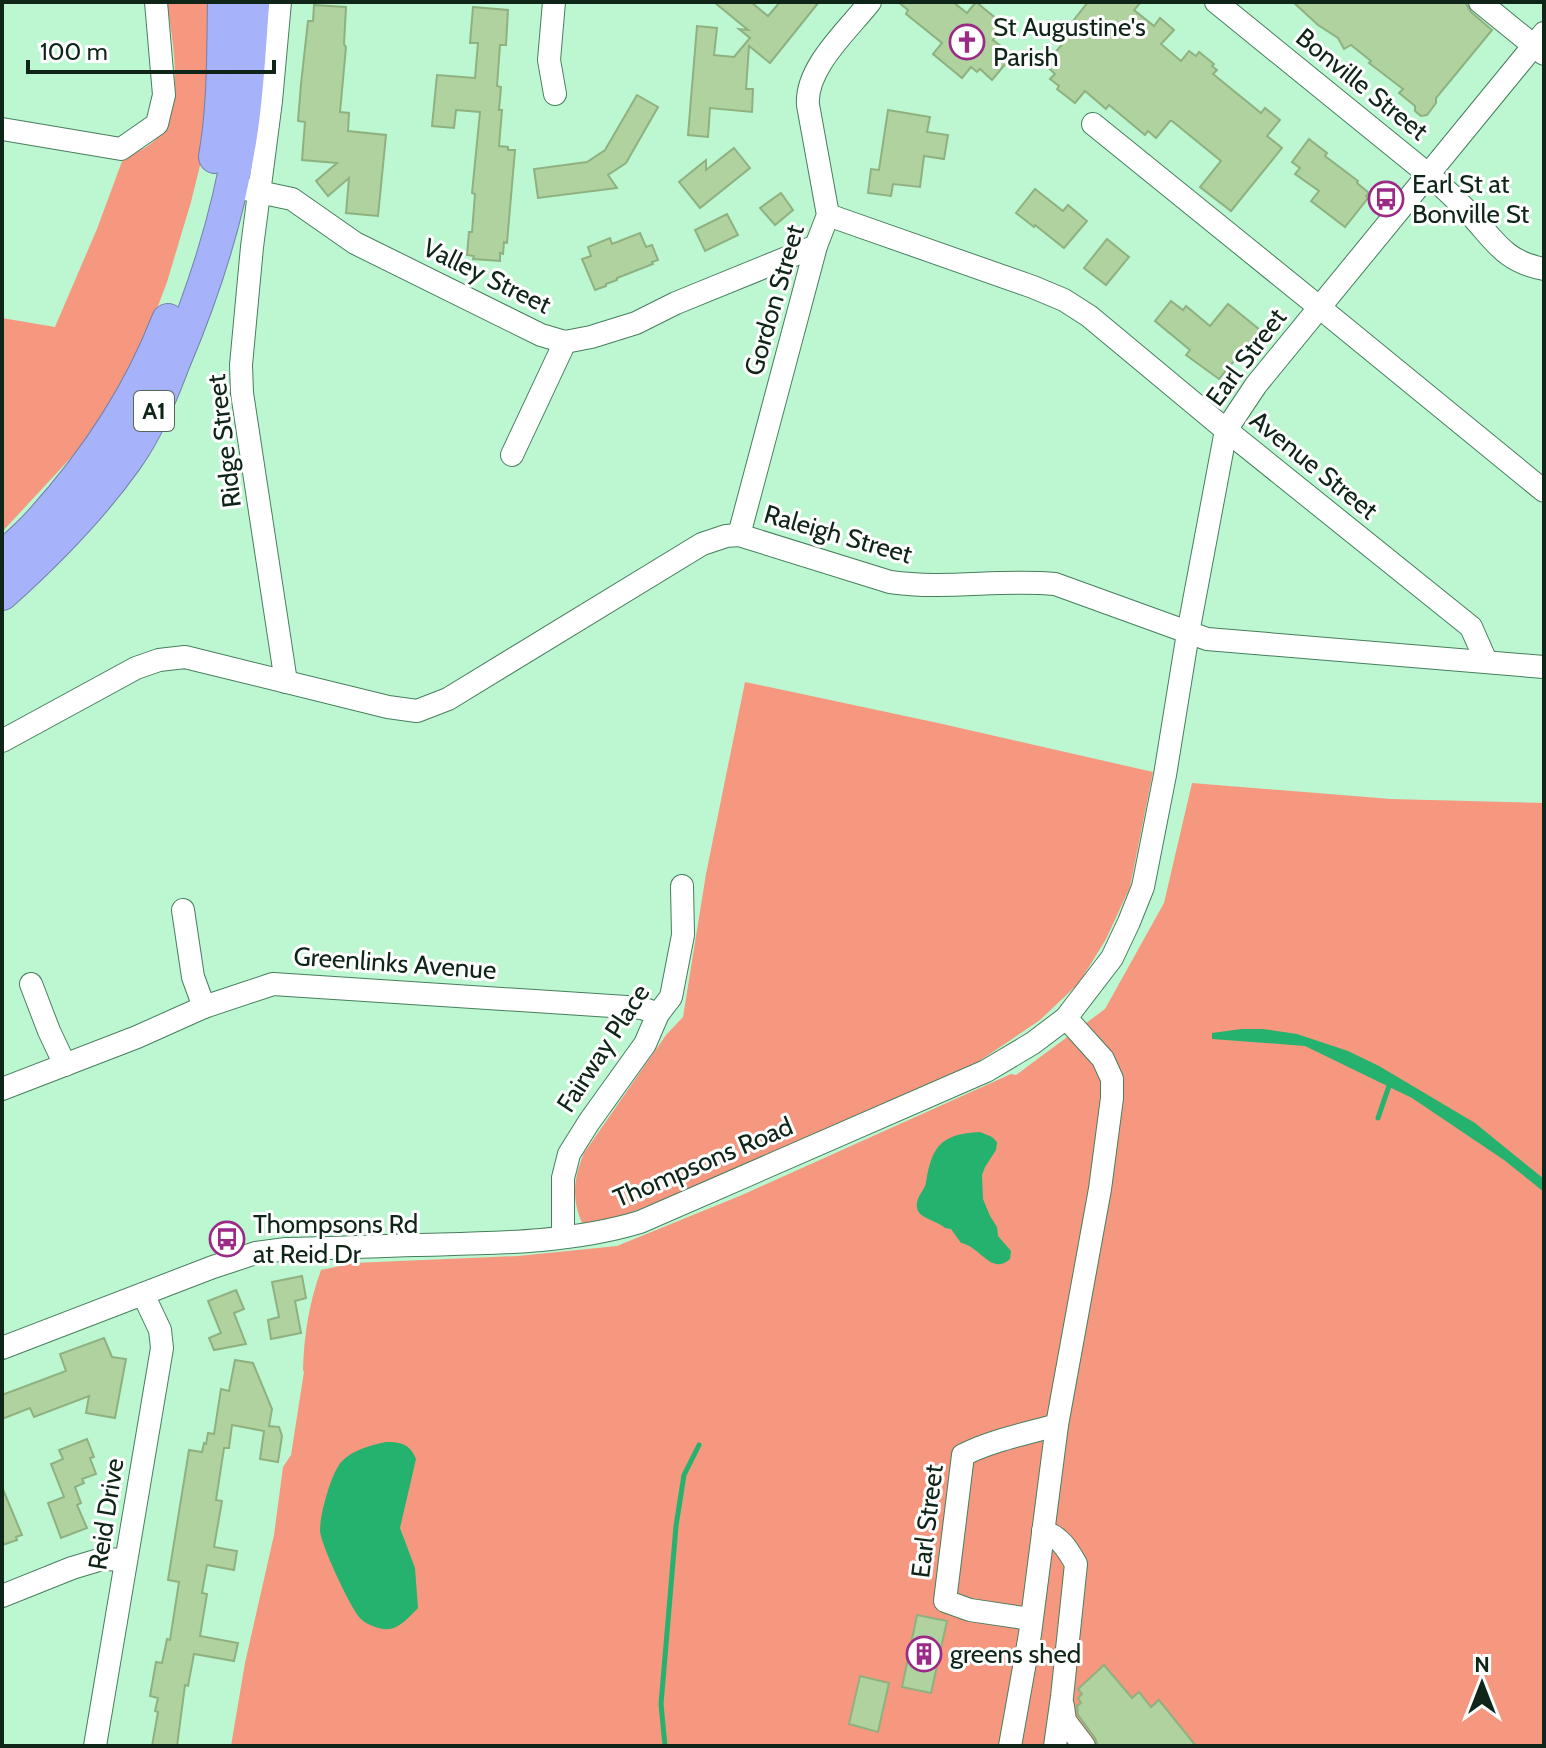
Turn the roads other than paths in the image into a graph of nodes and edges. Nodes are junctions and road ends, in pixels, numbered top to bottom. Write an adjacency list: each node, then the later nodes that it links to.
1 (156, 2): 12 (street)
2 (224, 2): 24 (highway, A1)
3 (253, 2): 14 (highway, A1)
4 (280, 2): 14 (street, Ridge Street)
5 (554, 2): 10 (street)
6 (870, 2): 15 (street, Gordon Street)
7 (1216, 2): 13 (street, Bonville Street)
8 (1480, 2): 9 (street)
9 (1541, 44): 13 (street, Earl Street)
10 (555, 94)
11 (1093, 124): 18 (street)
12 (2, 129)
13 (1429, 175): 17 (street, Bonville Street); 18 (street, Earl Street)
14 (245, 189): 19 (street, Valley Street); 25 (highway, A1); 29 (street, Ridge Street)
15 (828, 215): 16 (street, Gordon Street); 20 (street, Avenue Street)
16 (816, 246): 19 (street, Valley Street); 23 (street, Gordon Street)
17 (1544, 269)
18 (1319, 307): 20 (street, Earl Street); 22 (street)
19 (565, 342): 21 (street)
20 (1226, 430): 26 (street, Earl Street); 27 (street, Avenue Street)
21 (512, 455)
22 (1544, 491)
23 (739, 535): 26 (street, Raleigh Street); 29 (street, Raleigh Street)
24 (2, 558)
25 (2, 594)
26 (1188, 633): 27 (street, Raleigh Street); 32 (street, Earl Street)
27 (1486, 661): 28 (street, Raleigh Street)
28 (1544, 667)
29 (286, 682): 30 (street, Raleigh Street)
30 (2, 741)
31 (682, 886): 36 (street, Fairway Place)
32 (1143, 887): 37 (street, Thompsons Road)
33 (183, 910): 35 (street)
34 (31, 984): 38 (street)
35 (204, 1007): 36 (street, Greenlinks Avenue); 38 (street, Greenlinks Avenue)
36 (658, 1014): 40 (street, Fairway Place)
37 (1066, 1018): 40 (street, Thompsons Road); 43 (street)
38 (65, 1065): 39 (street, Greenlinks Avenue)
39 (2, 1089)
40 (563, 1237): 41 (street, Thompsons Road)
41 (143, 1294): 42 (street, Thompsons Road); 45 (street, Reid Drive)
42 (2, 1348)
43 (1057, 1425): 44 (street); 47 (street, Earl Street)
44 (1043, 1531): 47 (street); 48 (street)
45 (126, 1560): 46 (street); 49 (street, Reid Drive)
46 (2, 1596)
47 (1031, 1619): 50 (street)
48 (1062, 1697): 51 (street); 52 (street)
49 (95, 1746)
50 (1010, 1746)
51 (1055, 1746)
52 (1084, 1746)

